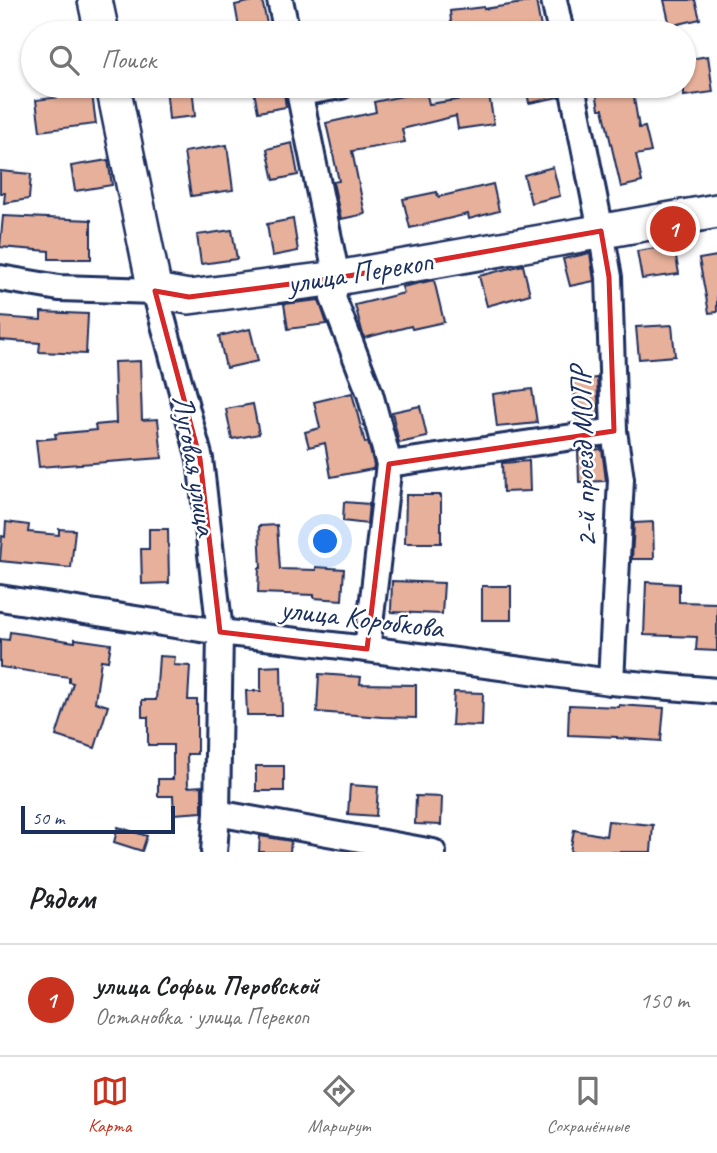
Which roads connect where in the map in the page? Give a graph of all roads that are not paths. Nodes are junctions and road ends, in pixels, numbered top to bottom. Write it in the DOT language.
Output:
graph roads {
  1 [pos="95,0"];
  2 [pos="280,0"];
  3 [pos="554,0"];
  4 [pos="99,21"];
  5 [pos="284,21"];
  6 [pos="558,21"];
  7 [pos="115,98"];
  8 [pos="301,98"];
  9 [pos="574,98"];
  10 [pos="717,211"];
  11 [pos="601,231"];
  12 [pos="0,278"];
  13 [pos="337,278"];
  14 [pos="155,291"];
  15 [pos="614,431"];
  16 [pos="388,464"];
  17 [pos="0,598"];
  18 [pos="220,632"];
  19 [pos="367,649"];
  20 [pos="611,682"];
  21 [pos="717,691"];
  22 [pos="217,813"];
  23 [pos="214,852"];
  24 [pos="433,852"];
  1 -- 4 [label="main road"];
  2 -- 5 [label="street"];
  3 -- 6 [label="street"];
  7 -- 14 [label="main road, Луговая улица"];
  8 -- 13 [label="street"];
  9 -- 11 [label="street, 2-й проезд МОПР"];
  10 -- 11 [label="main road, улица Перекоп"];
  11 -- 13 [label="main road, улица Перекоп"];
  11 -- 15 [label="street, 2-й проезд МОПР"];
  12 -- 14 [label="street, улица Перекоп"];
  13 -- 14 [label="main road, улица Перекоп"];
  13 -- 16 [label="street"];
  14 -- 18 [label="street, Луговая улица"];
  15 -- 16 [label="street"];
  15 -- 20 [label="street, 2-й проезд МОПР"];
  16 -- 19 [label="street"];
  17 -- 18 [label="street, улица Коробкова"];
  18 -- 19 [label="street, улица Коробкова"];
  18 -- 22 [label="street, Луговая улица"];
  19 -- 20 [label="street, улица Коробкова"];
  20 -- 21 [label="street, улица Коробкова"];
  22 -- 23 [label="street, Луговая улица"];
  22 -- 24 [label="street"];
}
